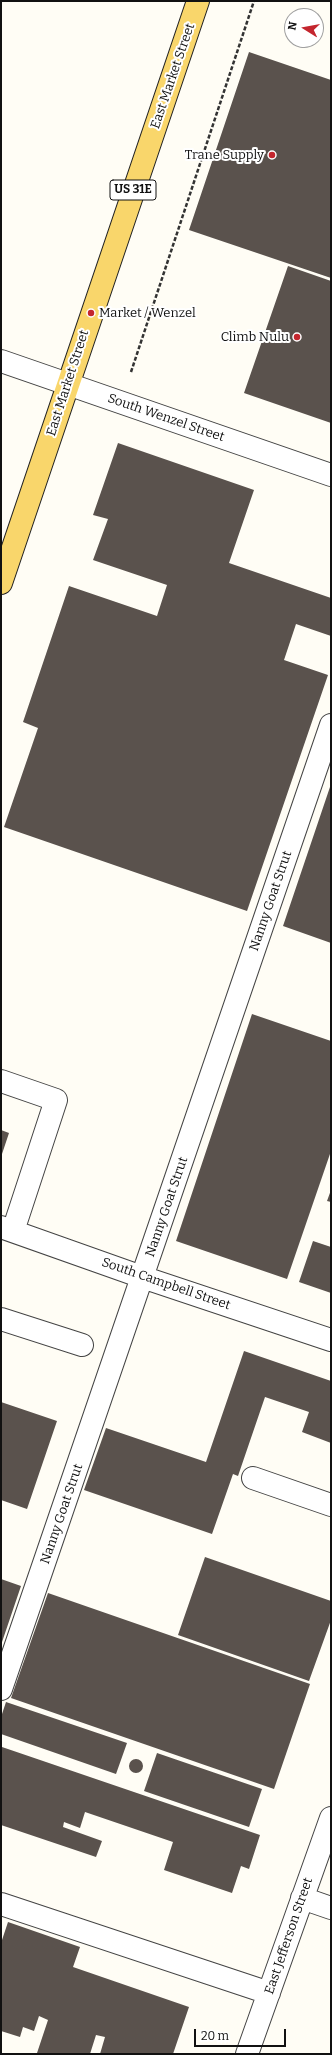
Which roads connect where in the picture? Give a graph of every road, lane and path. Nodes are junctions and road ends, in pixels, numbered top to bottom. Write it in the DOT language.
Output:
graph roads {
  1 [pos="198,1"];
  2 [pos="254,1"];
  3 [pos="1,361"];
  4 [pos="131,372"];
  5 [pos="68,385"];
  6 [pos="331,475"];
  7 [pos="1,583"];
  8 [pos="331,725"];
  9 [pos="1,1081"];
  10 [pos="7,1229"];
  11 [pos="142,1277"];
  12 [pos="1,1320"];
  13 [pos="331,1340"];
  14 [pos="82,1345"];
  15 [pos="253,1478"];
  16 [pos="331,1505"];
  17 [pos="1,1689"];
  18 [pos="331,1818"];
  19 [pos="302,1898"];
  20 [pos="1,1904"];
  21 [pos="331,1908"];
  22 [pos="269,1993"];
  23 [pos="247,2054"];
  1 -- 5 [label="main road, East Market Street / US 31E"];
  2 -- 4 [label="path"];
  3 -- 5 [label="street, South Wenzel Street"];
  5 -- 6 [label="street, South Wenzel Street"];
  5 -- 7 [label="main road, East Market Street / US 31E"];
  8 -- 11 [label="street, Nanny Goat Strut"];
  9 -- 10 [label="street"];
  10 -- 11 [label="street, South Campbell Street"];
  11 -- 13 [label="street, South Campbell Street"];
  11 -- 17 [label="street, Nanny Goat Strut"];
  12 -- 14 [label="street"];
  15 -- 16 [label="street"];
  18 -- 19 [label="street, East Jefferson Street"];
  19 -- 21 [label="street"];
  19 -- 22 [label="street, East Jefferson Street"];
  20 -- 22 [label="street"];
  22 -- 23 [label="street, East Jefferson Street"];
}
